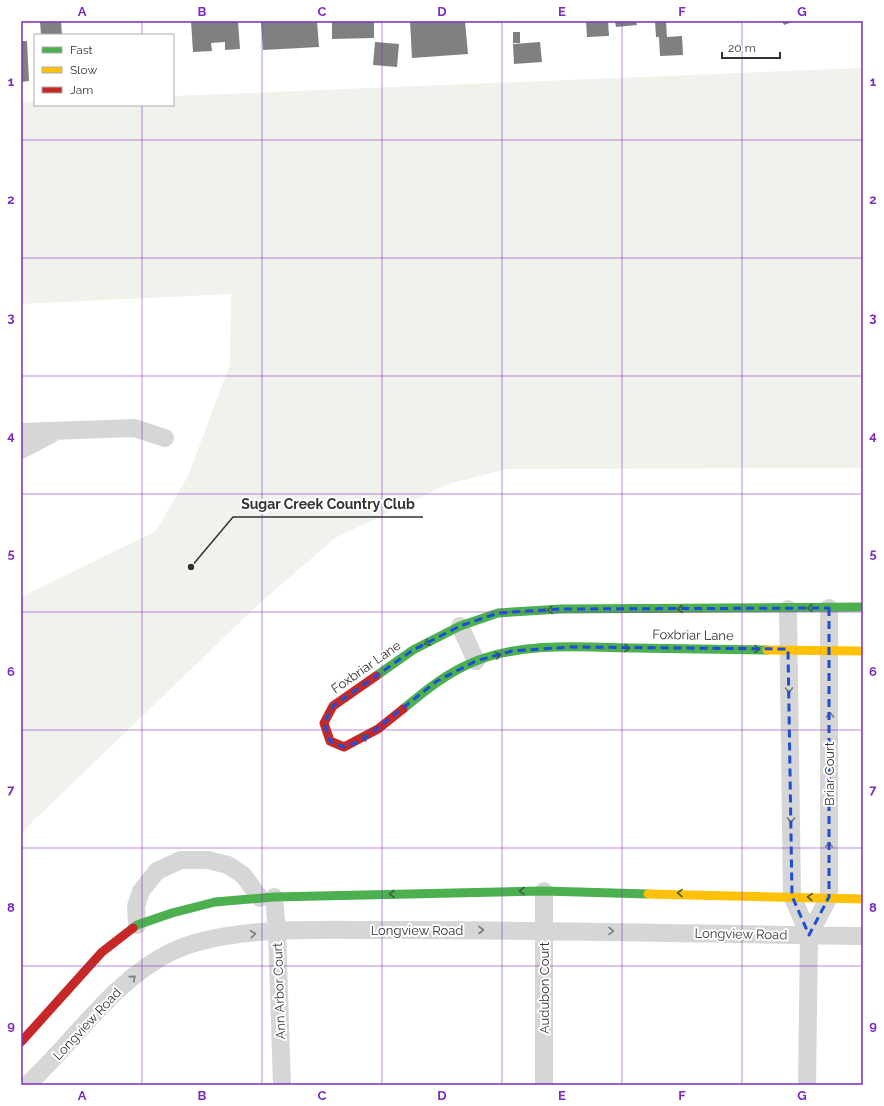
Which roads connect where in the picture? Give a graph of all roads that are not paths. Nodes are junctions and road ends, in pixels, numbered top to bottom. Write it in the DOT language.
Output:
graph roads {
  1 [pos="57,431"];
  2 [pos="21,432"];
  3 [pos="165,438"];
  4 [pos="21,450"];
  5 [pos="863,607"];
  6 [pos="829,608"];
  7 [pos="788,609"];
  8 [pos="460,626"];
  9 [pos="788,649"];
  10 [pos="830,651"];
  11 [pos="863,651"];
  12 [pos="476,661"];
  13 [pos="544,891"];
  14 [pos="792,896"];
  15 [pos="267,898"];
  16 [pos="829,898"];
  17 [pos="863,899"];
  18 [pos="137,925"];
  19 [pos="544,930"];
  20 [pos="277,931"];
  21 [pos="809,935"];
  22 [pos="863,936"];
  23 [pos="21,1042"];
  24 [pos="27,1085"];
  25 [pos="282,1085"];
  26 [pos="544,1085"];
  27 [pos="808,1085"];
  1 -- 2 [label="street"];
  1 -- 3 [label="street"];
  1 -- 4 [label="street"];
  5 -- 6 [label="street, Foxbriar Lane"];
  6 -- 7 [label="street, Foxbriar Lane, one-way"];
  6 -- 10 [label="street, Briar Court"];
  7 -- 8 [label="street, Foxbriar Lane, one-way"];
  7 -- 9 [label="street, Briar Court"];
  8 -- 12 [label="street"];
  8 -- 12 [label="street, Foxbriar Lane, one-way"];
  9 -- 10 [label="street, Foxbriar Lane"];
  12 -- 9 [label="street, Foxbriar Lane, one-way"];
  9 -- 14 [label="street, Briar Court, one-way"];
  10 -- 11 [label="street, Foxbriar Lane"];
  16 -- 10 [label="street, Briar Court, one-way"];
  14 -- 13 [label="street, one-way"];
  13 -- 15 [label="street, one-way"];
  13 -- 19 [label="street, Audubon Court"];
  16 -- 14 [label="street, one-way"];
  14 -- 21 [label="street, Briar Court"];
  15 -- 18 [label="street"];
  15 -- 18 [label="street"];
  15 -- 20 [label="street, Ann Arbor Court"];
  16 -- 17 [label="street"];
  16 -- 21 [label="street, Briar Court"];
  18 -- 23 [label="street"];
  20 -- 19 [label="street, Longview Road, one-way"];
  19 -- 21 [label="street, Longview Road, one-way"];
  19 -- 26 [label="street, Audubon Court"];
  24 -- 20 [label="street, Longview Road, one-way"];
  20 -- 25 [label="street, Ann Arbor Court"];
  21 -- 22 [label="street, Longview Road"];
  21 -- 27 [label="street, Briar Court"];
}
